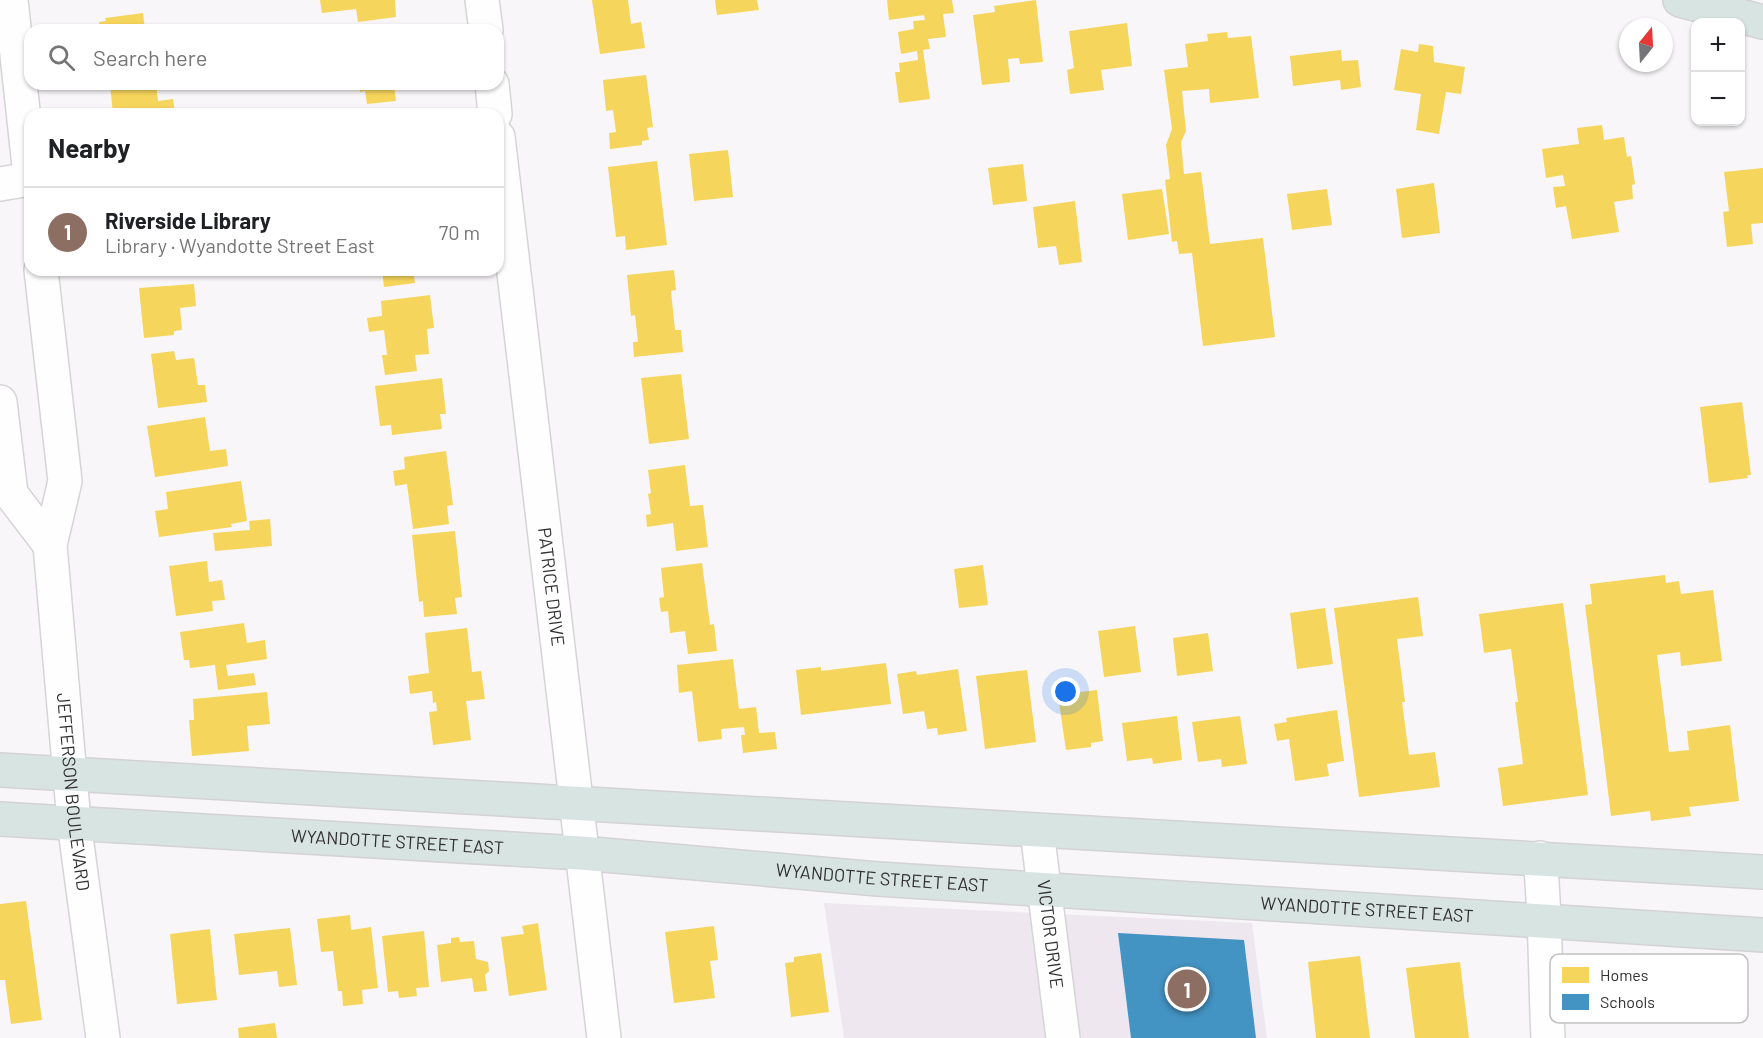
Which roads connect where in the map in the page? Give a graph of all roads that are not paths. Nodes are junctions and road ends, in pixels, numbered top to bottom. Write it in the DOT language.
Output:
graph roads {
  1 [pos="11,0"];
  2 [pos="482,0"];
  3 [pos="1680,0"];
  4 [pos="1763,22"];
  5 [pos="485,24"];
  6 [pos="493,90"];
  7 [pos="494,108"];
  8 [pos="24,121"];
  9 [pos="24,178"];
  10 [pos="0,184"];
  11 [pos="504,188"];
  12 [pos="42,276"];
  13 [pos="0,402"];
  14 [pos="50,545"];
  15 [pos="0,770"];
  16 [pos="69,774"];
  17 [pos="576,803"];
  18 [pos="0,819"];
  19 [pos="74,822"];
  20 [pos="1037,831"];
  21 [pos="581,853"];
  22 [pos="1540,858"];
  23 [pos="1763,872"];
  24 [pos="1044,888"];
  25 [pos="1546,922"];
  26 [pos="1763,935"];
  27 [pos="103,1038"];
  28 [pos="604,1038"];
  29 [pos="1063,1038"];
  30 [pos="1548,1038"];
  1 -- 8 [label="street"];
  2 -- 5 [label="street"];
  3 -- 4 [label="main road"];
  6 -- 7 [label="street"];
  9 -- 10 [label="street"];
  11 -- 17 [label="street, PATRICE DRIVE"];
  12 -- 14 [label="street, JEFFERSON BOULEVARD"];
  13 -- 14 [label="street"];
  14 -- 16 [label="street, JEFFERSON BOULEVARD"];
  15 -- 16 [label="main road"];
  16 -- 17 [label="main road"];
  16 -- 19 [label="street, JEFFERSON BOULEVARD"];
  17 -- 20 [label="main road"];
  17 -- 21 [label="street, PATRICE DRIVE"];
  18 -- 19 [label="main road, WYANDOTTE STREET EAST"];
  19 -- 21 [label="main road, WYANDOTTE STREET EAST"];
  19 -- 27 [label="street, JEFFERSON BOULEVARD"];
  20 -- 22 [label="main road"];
  20 -- 24 [label="street, VICTOR DRIVE"];
  21 -- 24 [label="main road, WYANDOTTE STREET EAST"];
  21 -- 28 [label="street, PATRICE DRIVE"];
  22 -- 23 [label="main road"];
  22 -- 25 [label="street"];
  24 -- 25 [label="main road, WYANDOTTE STREET EAST"];
  24 -- 29 [label="street, VICTOR DRIVE"];
  25 -- 26 [label="main road, WYANDOTTE STREET EAST"];
  25 -- 30 [label="street"];
}
